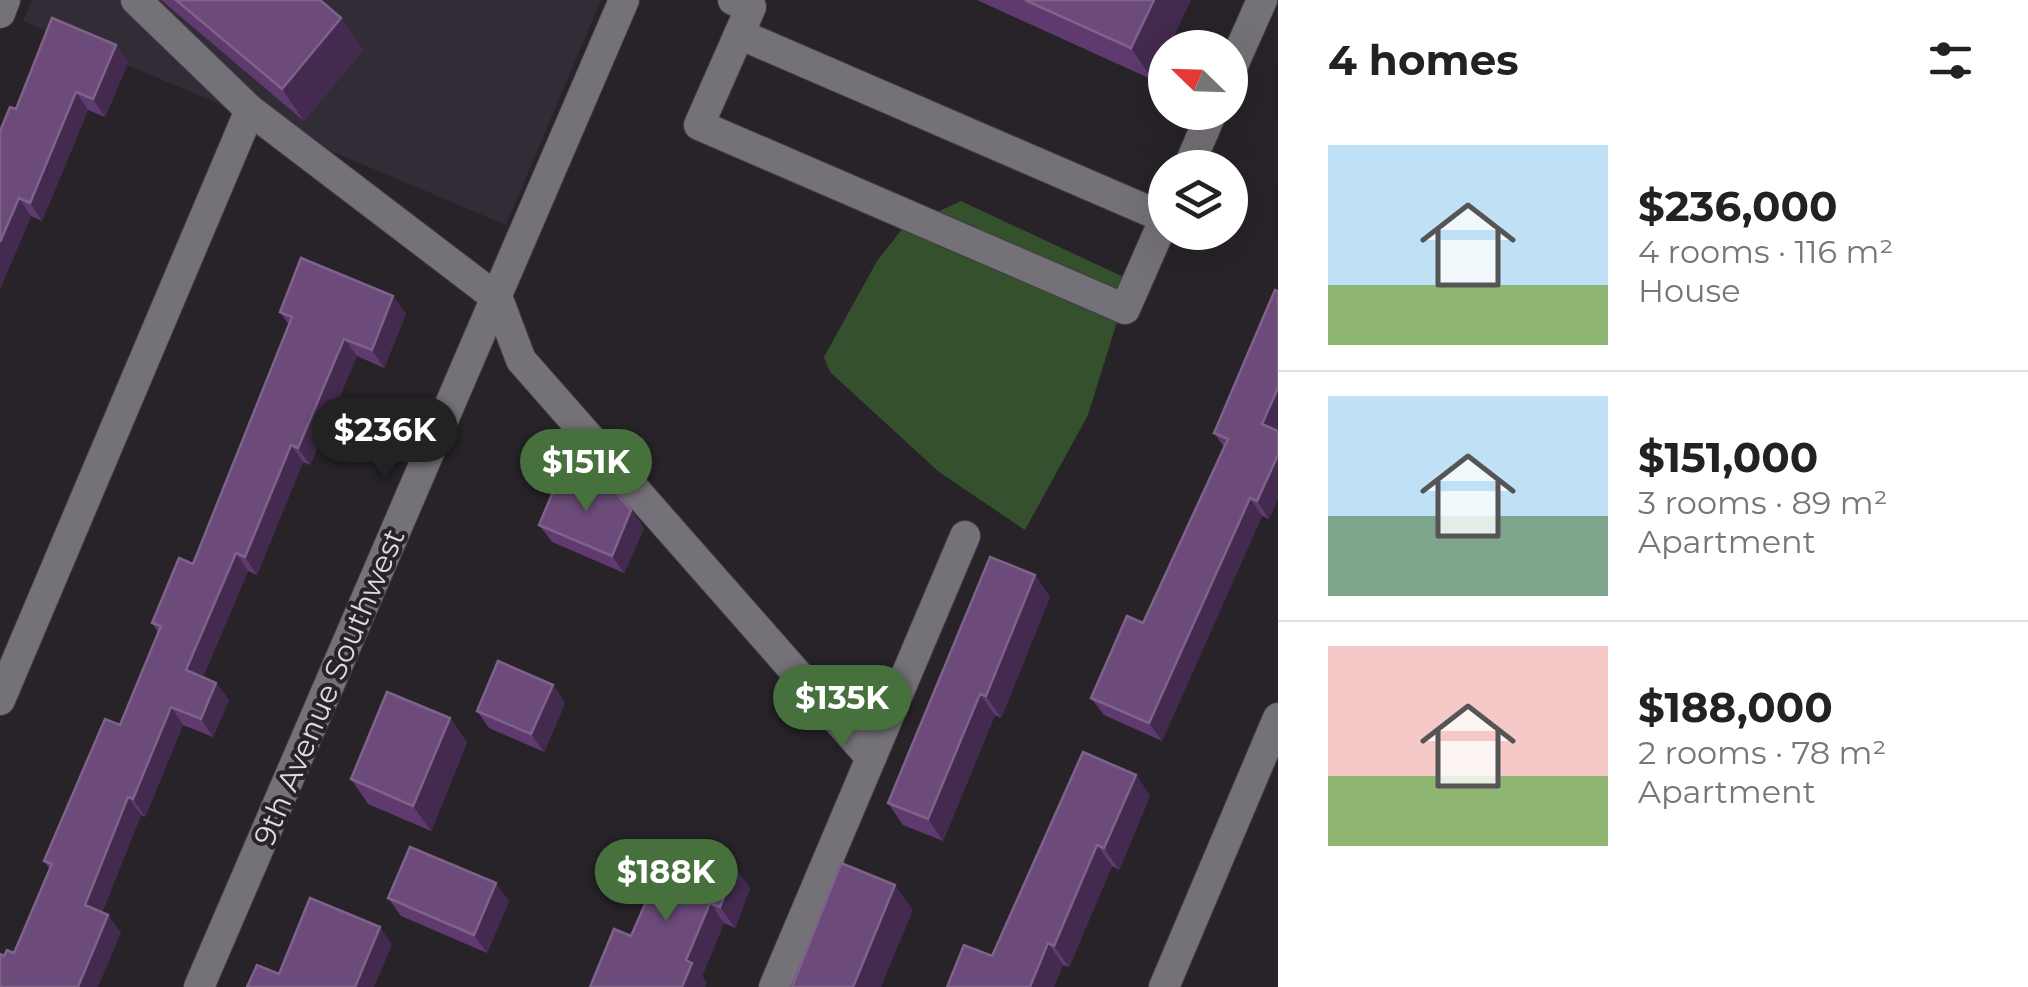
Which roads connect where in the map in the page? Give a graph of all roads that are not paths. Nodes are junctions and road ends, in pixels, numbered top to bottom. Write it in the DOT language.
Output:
graph roads {
  1 [pos="6,0"];
  2 [pos="136,0"];
  3 [pos="624,0"];
  4 [pos="1262,0"];
  5 [pos="744,10"];
  6 [pos="0,13"];
  7 [pos="1248,32"];
  8 [pos="250,110"];
  9 [pos="1148,210"];
  10 [pos="1151,250"];
  11 [pos="498,299"];
  12 [pos="965,536"];
  13 [pos="0,700"];
  14 [pos="1278,718"];
  15 [pos="871,758"];
  16 [pos="199,987"];
  17 [pos="774,987"];
  18 [pos="1164,987"];
  1 -- 6 [label="street"];
  2 -- 8 [label="street"];
  3 -- 11 [label="street, 9th Avenue Southwest"];
  4 -- 7 [label="street"];
  5 -- 9 [label="street"];
  5 -- 10 [label="street"];
  8 -- 11 [label="street"];
  8 -- 13 [label="street"];
  11 -- 15 [label="street"];
  11 -- 16 [label="street, 9th Avenue Southwest"];
  12 -- 15 [label="street"];
  14 -- 18 [label="street"];
  15 -- 17 [label="street"];
}
